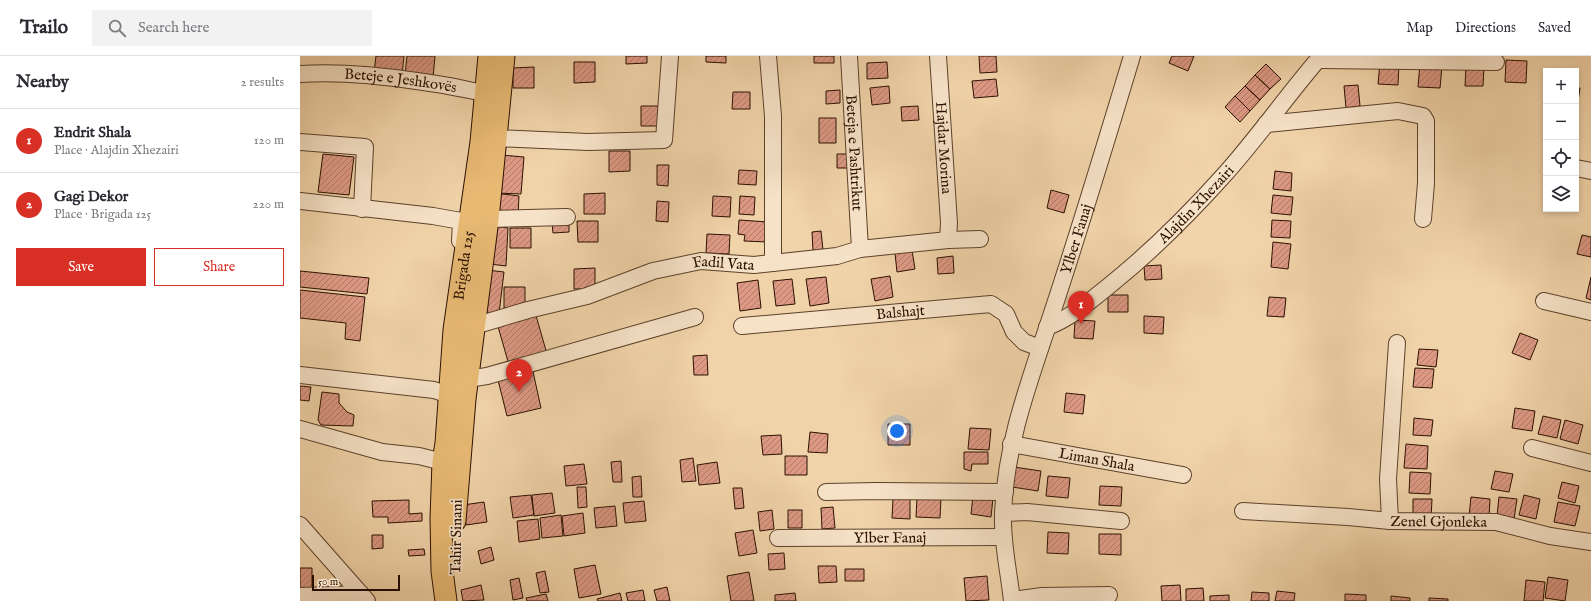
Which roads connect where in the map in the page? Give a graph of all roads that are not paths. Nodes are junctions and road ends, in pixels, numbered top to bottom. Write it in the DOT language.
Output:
graph roads {
  1 [pos="489,56"];
  2 [pos="504,56"];
  3 [pos="670,56"];
  4 [pos="768,56"];
  5 [pos="849,56"];
  6 [pos="938,56"];
  7 [pos="1132,56"];
  8 [pos="1319,58"];
  9 [pos="1496,62"];
  10 [pos="300,74"];
  11 [pos="493,94"];
  12 [pos="1266,124"];
  13 [pos="495,138"];
  14 [pos="300,142"];
  15 [pos="1579,169"];
  16 [pos="1591,171"];
  17 [pos="300,201"];
  18 [pos="362,208"];
  19 [pos="567,217"];
  20 [pos="488,219"];
  21 [pos="1423,219"];
  22 [pos="980,239"];
  23 [pos="948,240"];
  24 [pos="860,249"];
  25 [pos="773,263"];
  26 [pos="460,290"];
  27 [pos="1544,301"];
  28 [pos="1591,312"];
  29 [pos="695,317"];
  30 [pos="474,326"];
  31 [pos="742,326"];
  32 [pos="1047,327"];
  33 [pos="1397,343"];
  34 [pos="1040,348"];
  35 [pos="300,375"];
  36 [pos="468,379"];
  37 [pos="449,394"];
  38 [pos="300,430"];
  39 [pos="1011,444"];
  40 [pos="1532,448"];
  41 [pos="1591,463"];
  42 [pos="448,470"];
  43 [pos="1183,474"];
  44 [pos="826,492"];
  45 [pos="1005,492"];
  46 [pos="1243,512"];
  47 [pos="1003,513"];
  48 [pos="1121,521"];
  49 [pos="1390,521"];
  50 [pos="300,524"];
  51 [pos="1002,537"];
  52 [pos="778,538"];
  53 [pos="1591,542"];
  54 [pos="1109,595"];
  55 [pos="300,596"];
  56 [pos="364,598"];
  57 [pos="446,601"];
  58 [pos="457,601"];
  59 [pos="1012,601"];
  1 -- 11 [label="main road, Brigada 125"];
  2 -- 11 [label="main road, Brigada 125"];
  3 -- 13 [label="street"];
  4 -- 25 [label="street"];
  5 -- 24 [label="street, Beteja e Pashtrikut"];
  6 -- 23 [label="street, Hajdar Morina"];
  7 -- 32 [label="street, Ylber Fanaj"];
  8 -- 9 [label="street"];
  8 -- 12 [label="street, Alajdin Xhezairi"];
  10 -- 11 [label="street, Beteje e Jeshkovës"];
  11 -- 13 [label="main road, Brigada 125"];
  11 -- 26 [label="main road, Brigada 125"];
  12 -- 21 [label="street"];
  12 -- 32 [label="street, Alajdin Xhezairi"];
  13 -- 20 [label="main road, Brigada 125"];
  14 -- 18 [label="street"];
  15 -- 16 [label="street"];
  17 -- 18 [label="street"];
  18 -- 26 [label="street"];
  19 -- 20 [label="street"];
  20 -- 30 [label="main road, Brigada 125"];
  22 -- 23 [label="street, Fadil Vata"];
  23 -- 24 [label="street, Fadil Vata"];
  24 -- 25 [label="street, Fadil Vata"];
  25 -- 30 [label="street, Fadil Vata"];
  26 -- 37 [label="main road, Brigada 125"];
  27 -- 28 [label="street"];
  29 -- 36 [label="street"];
  30 -- 36 [label="main road, Brigada 125"];
  31 -- 34 [label="street, Balshajt"];
  32 -- 34 [label="street, Ylber Fanaj"];
  33 -- 49 [label="street, Zenel Gjonleka"];
  34 -- 39 [label="street, Ylber Fanaj"];
  35 -- 37 [label="street"];
  36 -- 42 [label="main road, Brigada 125"];
  37 -- 42 [label="main road, Brigada 125"];
  38 -- 42 [label="street"];
  39 -- 43 [label="street, Liman Shala"];
  39 -- 45 [label="street, Ylber Fanaj"];
  40 -- 41 [label="street"];
  42 -- 57 [label="main road, Tahir Sinani"];
  42 -- 58 [label="main road, Tahir Sinani"];
  44 -- 45 [label="street"];
  45 -- 47 [label="street, Ylber Fanaj"];
  46 -- 49 [label="street"];
  47 -- 48 [label="street"];
  47 -- 51 [label="street, Ylber Fanaj"];
  49 -- 53 [label="street, Zenel Gjonleka"];
  50 -- 56 [label="street"];
  51 -- 52 [label="street, Ylber Fanaj"];
  51 -- 59 [label="street, Ylber Fanaj"];
  54 -- 59 [label="street"];
  55 -- 56 [label="street"];
}
